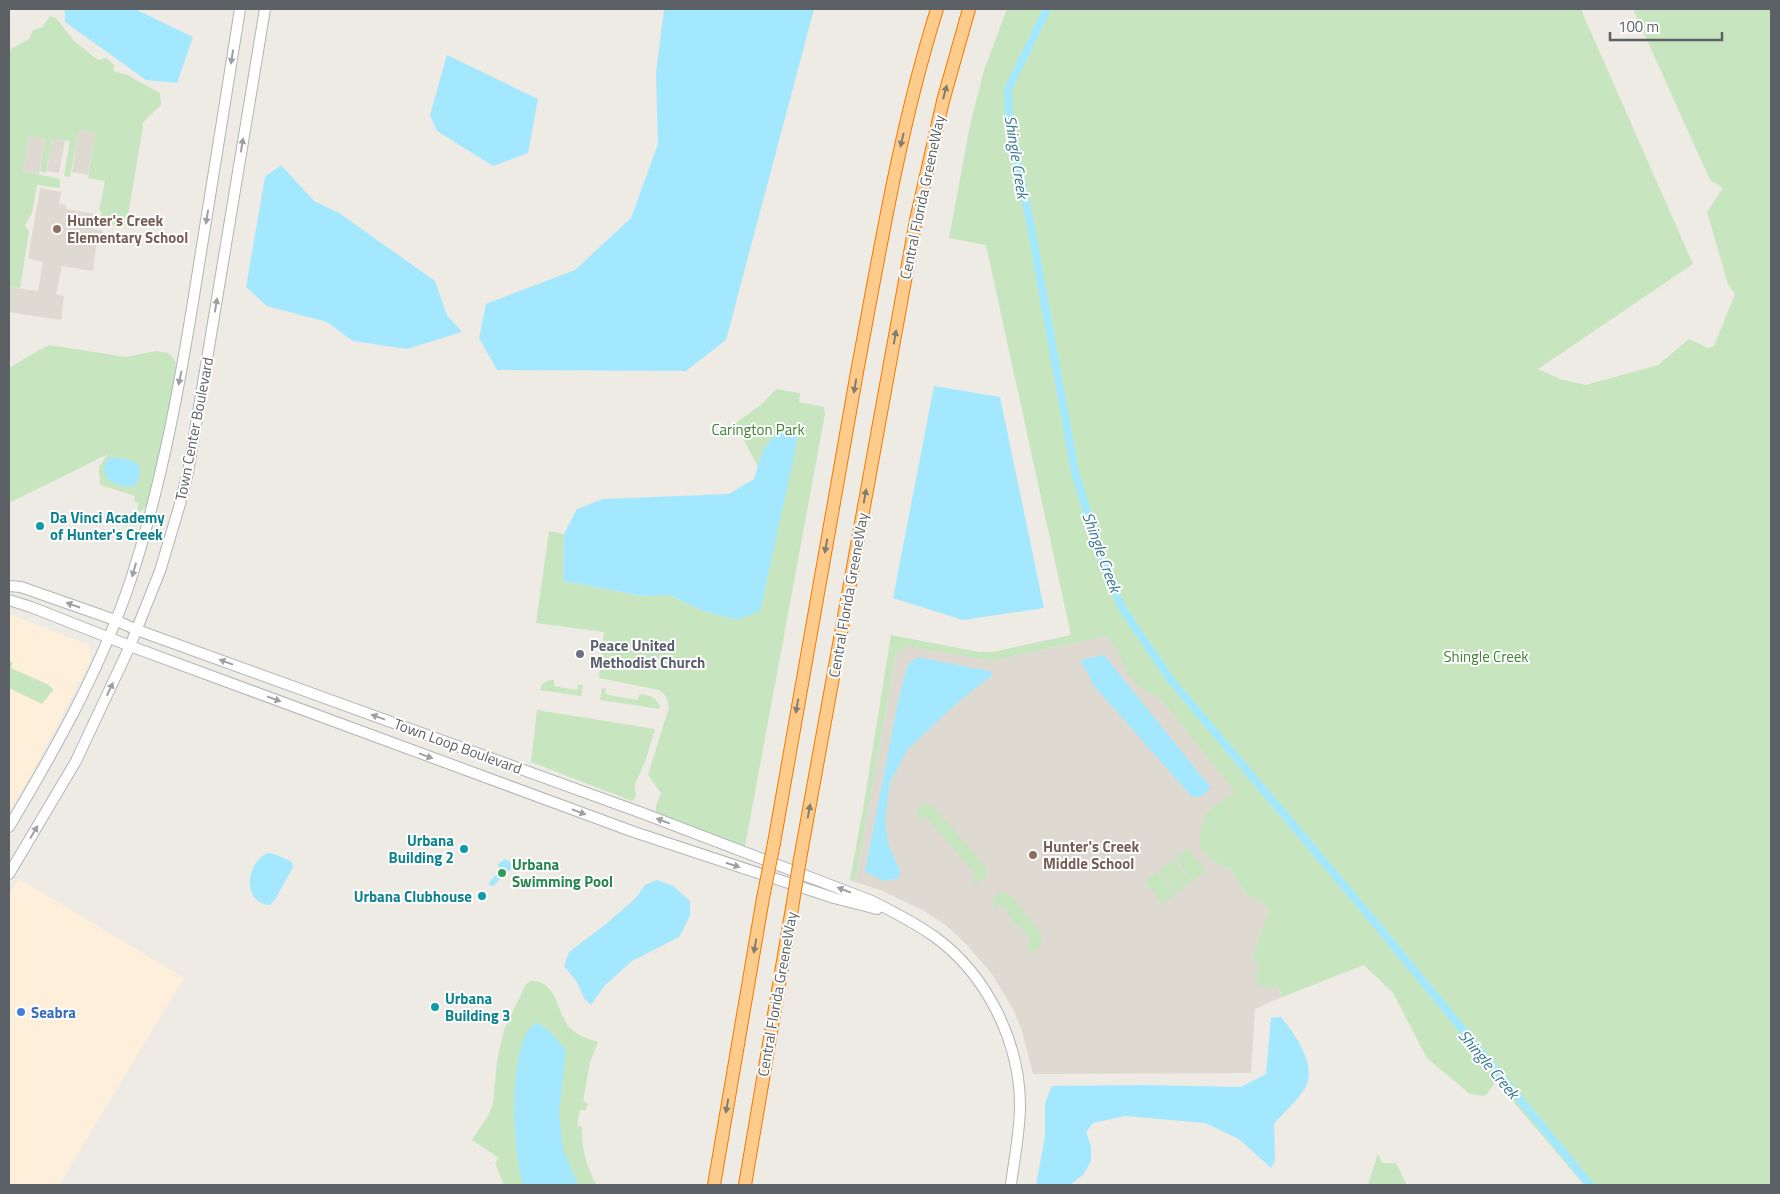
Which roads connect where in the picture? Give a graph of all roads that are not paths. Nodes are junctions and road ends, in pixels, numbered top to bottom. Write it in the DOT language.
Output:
graph roads {
  1 [pos="240,9"];
  2 [pos="265,9"];
  3 [pos="937,9"];
  4 [pos="969,9"];
  5 [pos="9,586"];
  6 [pos="9,600"];
  7 [pos="116,620"];
  8 [pos="137,630"];
  9 [pos="109,637"];
  10 [pos="130,646"];
  11 [pos="9,828"];
  12 [pos="9,874"];
  13 [pos="904,917"];
  14 [pos="714,1185"];
  15 [pos="745,1185"];
  16 [pos="1011,1185"];
  1 -- 7 [label="street, Town Center Boulevard, one-way"];
  8 -- 2 [label="street, Town Center Boulevard, one-way"];
  3 -- 14 [label="highway, Central Florida GreeneWay, one-way, bridge"];
  15 -- 4 [label="highway, Central Florida GreeneWay, one-way, bridge"];
  7 -- 5 [label="street, Town Loop Boulevard, one-way"];
  6 -- 9 [label="street, Town Loop Boulevard"];
  7 -- 8 [label="street, Town Loop Boulevard"];
  7 -- 9 [label="street, Town Center Boulevard"];
  8 -- 10 [label="street, Town Center Boulevard"];
  13 -- 8 [label="street, Town Loop Boulevard, one-way"];
  9 -- 10 [label="street, Town Loop Boulevard"];
  9 -- 11 [label="street, Town Center Boulevard"];
  12 -- 10 [label="street, Town Center Boulevard, one-way"];
  10 -- 13 [label="street, Town Loop Boulevard, one-way"];
  13 -- 16 [label="street, Town Loop Boulevard"];
}
